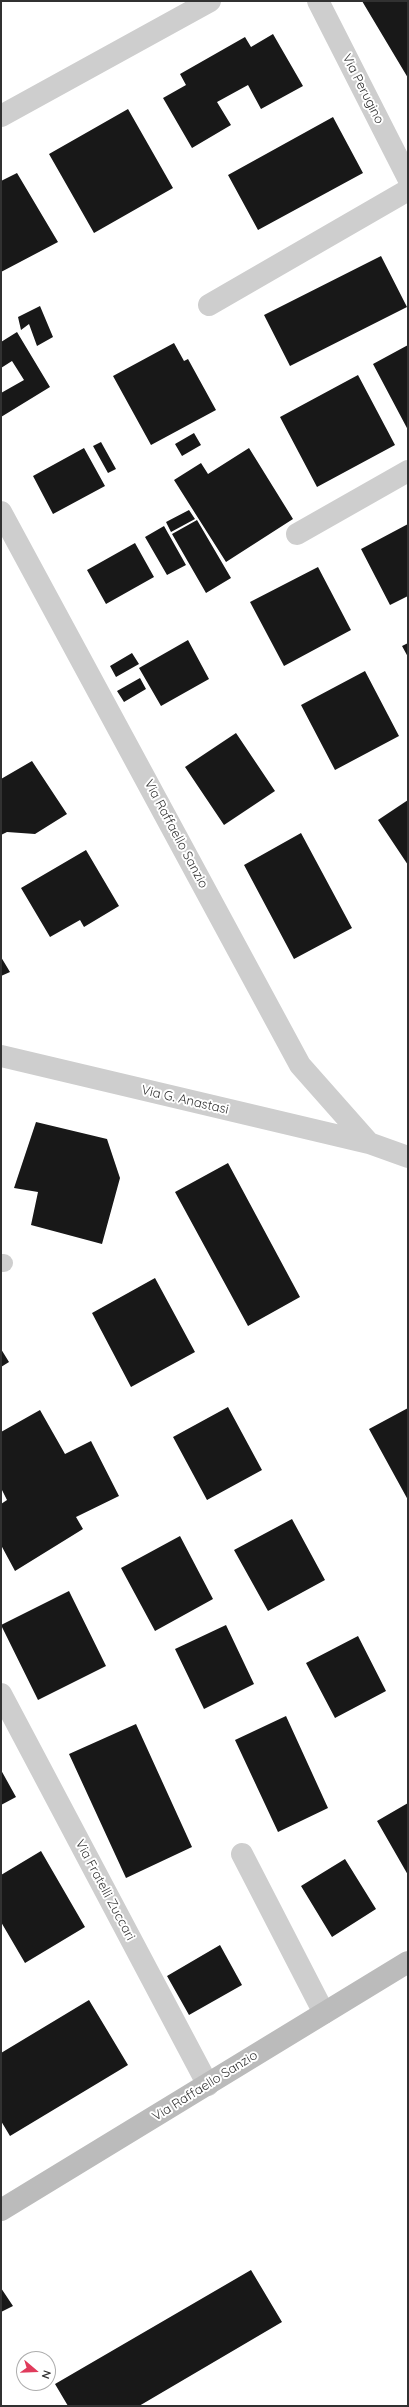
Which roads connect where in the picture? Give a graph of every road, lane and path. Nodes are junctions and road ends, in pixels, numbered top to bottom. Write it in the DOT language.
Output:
graph roads {
  1 [pos="210,1"];
  2 [pos="318,1"];
  3 [pos="1,116"];
  4 [pos="408,178"];
  5 [pos="408,190"];
  6 [pos="209,304"];
  7 [pos="408,471"];
  8 [pos="1,512"];
  9 [pos="297,534"];
  10 [pos="1,1056"];
  11 [pos="369,1143"];
  12 [pos="408,1156"];
  13 [pos="1,1694"];
  14 [pos="242,1854"];
  15 [pos="408,1962"];
  16 [pos="324,2012"];
  17 [pos="208,2085"];
  18 [pos="1,2210"];
  1 -- 3 [label="street"];
  2 -- 4 [label="street, Via Perugino"];
  5 -- 6 [label="street"];
  7 -- 9 [label="street"];
  8 -- 11 [label="street, Via Raffaello Sanzio"];
  10 -- 11 [label="street, Via G. Anastasi"];
  11 -- 12 [label="street, Via G. Anastasi"];
  13 -- 17 [label="street, Via Fratelli Zuccari"];
  14 -- 16 [label="street"];
  15 -- 16 [label="main road, Via Raffaello Sanzio"];
  16 -- 17 [label="main road, Via Raffaello Sanzio"];
  17 -- 18 [label="main road, Via Raffaello Sanzio"];
}
